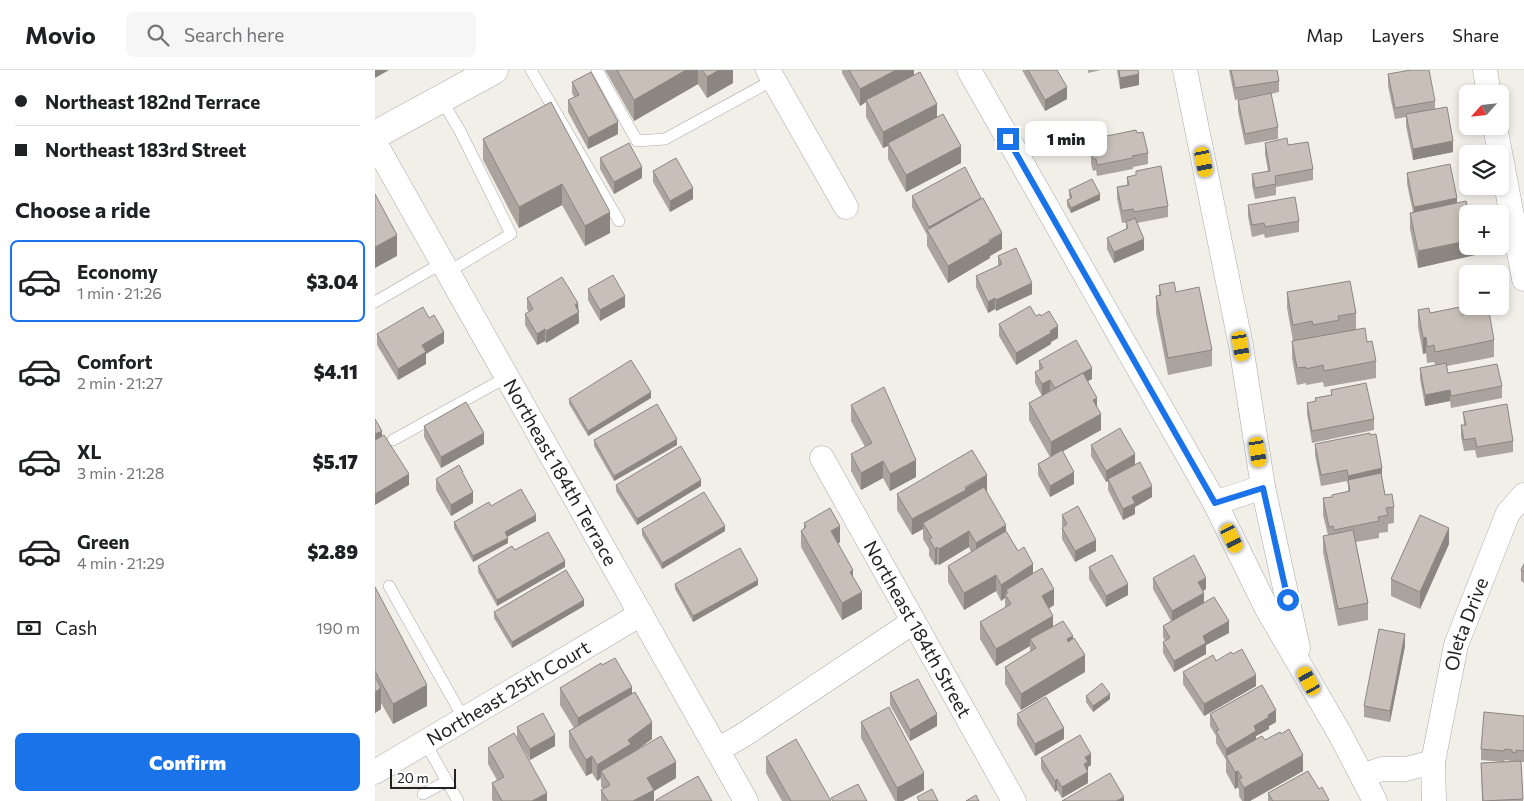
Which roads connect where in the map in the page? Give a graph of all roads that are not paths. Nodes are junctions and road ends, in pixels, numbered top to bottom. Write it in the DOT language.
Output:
graph roads {
  1 [pos="531,70"];
  2 [pos="597,70"];
  3 [pos="969,70"];
  4 [pos="1185,70"];
  5 [pos="1485,70"];
  6 [pos="488,71"];
  7 [pos="771,75"];
  8 [pos="1488,85"];
  9 [pos="441,99"];
  10 [pos="375,135"];
  11 [pos="1497,135"];
  12 [pos="375,143"];
  13 [pos="846,207"];
  14 [pos="619,220"];
  15 [pos="445,268"];
  16 [pos="1524,279"];
  17 [pos="375,302"];
  18 [pos="507,377"];
  19 [pos="393,440"];
  20 [pos="822,458"];
  21 [pos="1263,488"];
  22 [pos="1524,495"];
  23 [pos="1215,503"];
  24 [pos="389,586"];
  25 [pos="1277,604"];
  26 [pos="641,614"];
  27 [pos="913,622"];
  28 [pos="463,719"];
  29 [pos="425,742"];
  30 [pos="717,750"];
  31 [pos="1433,762"];
  32 [pos="375,772"];
  33 [pos="1362,776"];
  34 [pos="447,781"];
  35 [pos="423,794"];
  36 [pos="458,801"];
  37 [pos="746,801"];
  38 [pos="1014,801"];
  39 [pos="1375,801"];
  40 [pos="1435,801"];
  1 -- 14 [label="lane"];
  2 -- 7 [label="lane"];
  3 -- 23 [label="street"];
  4 -- 21 [label="street"];
  5 -- 8 [label="street"];
  6 -- 9 [label="street"];
  7 -- 13 [label="street"];
  9 -- 10 [label="street"];
  9 -- 15 [label="lane"];
  11 -- 16 [label="street"];
  12 -- 15 [label="street, Northeast 184th Terrace"];
  15 -- 17 [label="lane"];
  15 -- 18 [label="street, Northeast 184th Terrace"];
  18 -- 19 [label="lane"];
  18 -- 26 [label="street, Northeast 184th Terrace"];
  20 -- 27 [label="street, Northeast 184th Street"];
  21 -- 23 [label="street"];
  21 -- 25 [label="street"];
  22 -- 31 [label="street, Oleta Drive"];
  23 -- 25 [label="street"];
  24 -- 28 [label="lane"];
  25 -- 33 [label="street"];
  26 -- 28 [label="street, Northeast 25th Court"];
  26 -- 30 [label="street, Northeast 184th Terrace"];
  27 -- 30 [label="street"];
  27 -- 38 [label="street, Northeast 184th Street"];
  28 -- 29 [label="street, Northeast 25th Court"];
  29 -- 32 [label="street, Northeast 25th Court"];
  29 -- 34 [label="lane"];
  30 -- 37 [label="street, Northeast 184th Terrace"];
  31 -- 33 [label="street"];
  31 -- 40 [label="street, Oleta Drive"];
  33 -- 39 [label="street"];
  34 -- 35 [label="lane"];
  34 -- 36 [label="lane"];
}
